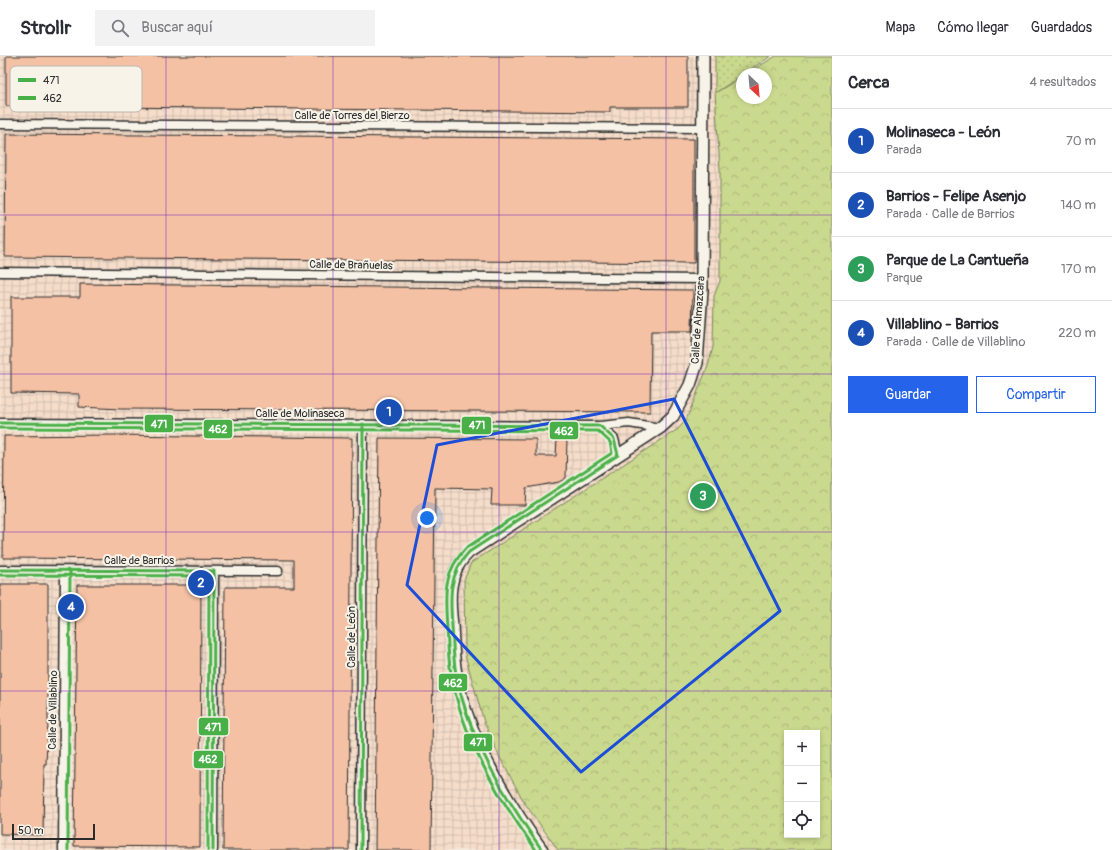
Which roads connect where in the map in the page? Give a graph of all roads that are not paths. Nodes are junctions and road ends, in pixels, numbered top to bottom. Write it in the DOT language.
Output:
graph roads {
  1 [pos="703,56"];
  2 [pos="0,124"];
  3 [pos="703,128"];
  4 [pos="0,272"];
  5 [pos="702,279"];
  6 [pos="0,422"];
  7 [pos="363,424"];
  8 [pos="600,426"];
  9 [pos="660,428"];
  10 [pos="618,456"];
  11 [pos="0,570"];
  12 [pos="65,571"];
  13 [pos="214,571"];
  14 [pos="278,571"];
  15 [pos="63,850"];
  16 [pos="213,850"];
  17 [pos="361,850"];
  18 [pos="542,850"];
  1 -- 3 [label="street, Calle de Almazcara"];
  2 -- 3 [label="street, Calle de Torres del Bierzo"];
  3 -- 5 [label="street, Calle de Almazcara"];
  4 -- 5 [label="street, Calle de Brañuelas"];
  5 -- 9 [label="street, Calle de Almazcara"];
  6 -- 7 [label="street, Calle de Molinaseca"];
  7 -- 8 [label="street, Calle de Molinaseca"];
  7 -- 17 [label="street, Calle de León"];
  8 -- 9 [label="street, Calle de Molinaseca"];
  8 -- 10 [label="street"];
  9 -- 10 [label="street, Calle de Almazcara"];
  10 -- 18 [label="street, Calle de Almazcara"];
  11 -- 12 [label="street, Calle de Barrios"];
  12 -- 13 [label="street, Calle de Barrios"];
  12 -- 15 [label="street, Calle de Villablino"];
  13 -- 14 [label="street, Calle de Barrios"];
  13 -- 16 [label="street"];
}
